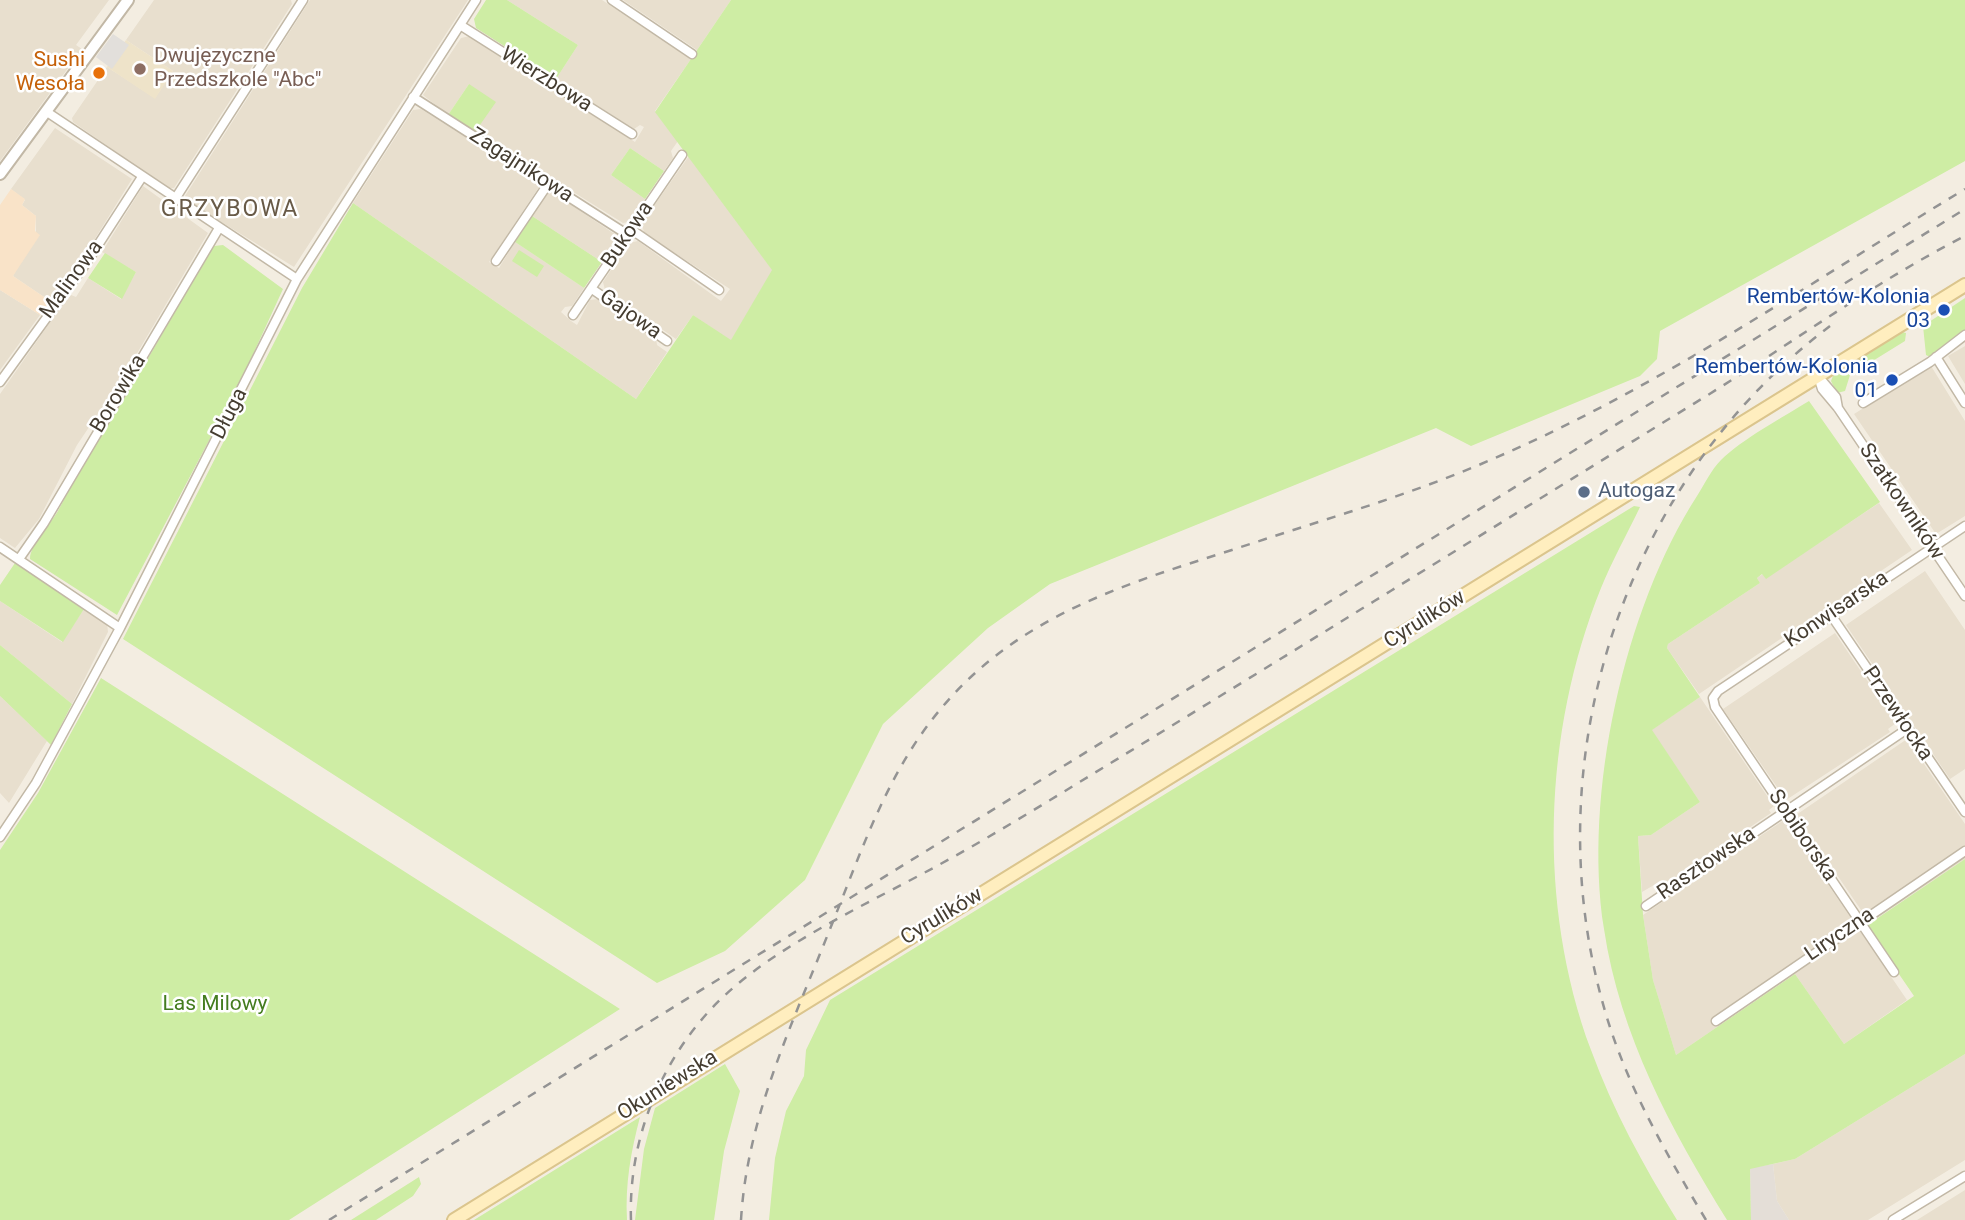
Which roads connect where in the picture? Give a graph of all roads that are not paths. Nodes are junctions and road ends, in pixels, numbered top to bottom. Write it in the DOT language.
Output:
graph roads {
  1 [pos="128,0"];
  2 [pos="303,0"];
  3 [pos="476,0"];
  4 [pos="612,0"];
  5 [pos="460,25"];
  6 [pos="692,54"];
  7 [pos="413,97"];
  8 [pos="47,112"];
  9 [pos="632,134"];
  10 [pos="682,155"];
  11 [pos="0,174"];
  12 [pos="142,177"];
  13 [pos="548,184"];
  14 [pos="175,199"];
  15 [pos="219,228"];
  16 [pos="630,233"];
  17 [pos="496,261"];
  18 [pos="297,279"];
  19 [pos="1965,285"];
  20 [pos="592,289"];
  21 [pos="719,290"];
  22 [pos="573,315"];
  23 [pos="1965,335"];
  24 [pos="667,341"];
  25 [pos="1936,357"];
  26 [pos="1818,376"];
  27 [pos="0,382"];
  28 [pos="1863,402"];
  29 [pos="1965,403"];
  30 [pos="1965,526"];
  31 [pos="1931,546"];
  32 [pos="0,547"];
  33 [pos="19,559"];
  34 [pos="1965,596"];
  35 [pos="1830,615"];
  36 [pos="120,628"];
  37 [pos="1713,698"];
  38 [pos="1907,729"];
  39 [pos="1786,811"];
  40 [pos="1965,812"];
  41 [pos="0,837"];
  42 [pos="1965,850"];
  43 [pos="1646,906"];
  44 [pos="1860,922"];
  45 [pos="883,953"];
  46 [pos="1894,972"];
  47 [pos="1716,1021"];
  48 [pos="1965,1176"];
  49 [pos="454,1220"];
  50 [pos="1893,1220"];
  1 -- 8 [label="street"];
  2 -- 14 [label="street"];
  3 -- 5 [label="street, Długa"];
  4 -- 6 [label="street"];
  5 -- 7 [label="street, Długa"];
  5 -- 9 [label="street, Wierzbowa"];
  7 -- 13 [label="street, Zagajnikowa"];
  7 -- 18 [label="street, Długa"];
  8 -- 11 [label="street"];
  8 -- 12 [label="street"];
  10 -- 16 [label="street, Bukowa"];
  12 -- 14 [label="street"];
  12 -- 27 [label="street, Malinowa"];
  13 -- 16 [label="street, Zagajnikowa"];
  13 -- 17 [label="street"];
  14 -- 15 [label="street"];
  15 -- 18 [label="street"];
  15 -- 33 [label="street, Borowika"];
  16 -- 20 [label="street, Bukowa"];
  16 -- 21 [label="street, Zagajnikowa"];
  18 -- 36 [label="street, Długa"];
  19 -- 26 [label="main road, Cyrulików"];
  20 -- 22 [label="street, Bukowa"];
  20 -- 24 [label="street, Gajowa"];
  23 -- 25 [label="street"];
  25 -- 28 [label="street"];
  25 -- 29 [label="street"];
  26 -- 31 [label="street, Szatkowników"];
  26 -- 45 [label="main road, Cyrulików"];
  30 -- 31 [label="street, Konwisarska"];
  31 -- 34 [label="street, Szatkowników"];
  31 -- 35 [label="street, Konwisarska"];
  32 -- 33 [label="street"];
  33 -- 36 [label="street"];
  35 -- 37 [label="street, Konwisarska"];
  35 -- 38 [label="street, Przewłocka"];
  36 -- 41 [label="street, Długa"];
  37 -- 39 [label="street, Sobiborska"];
  38 -- 39 [label="street, Rasztowska"];
  38 -- 40 [label="street, Przewłocka"];
  39 -- 43 [label="street, Rasztowska"];
  39 -- 44 [label="street, Sobiborska"];
  42 -- 44 [label="street, Liryczna"];
  44 -- 46 [label="street, Sobiborska"];
  44 -- 47 [label="street, Liryczna"];
  45 -- 49 [label="main road, Okuniewska"];
  48 -- 50 [label="street"];
}
